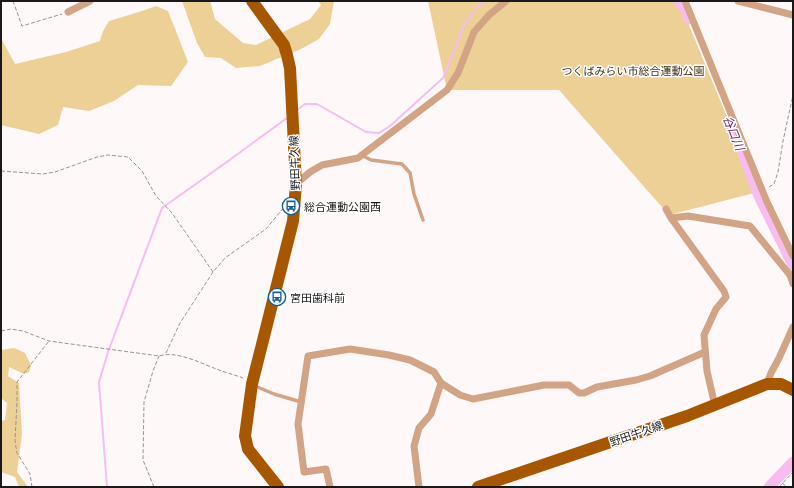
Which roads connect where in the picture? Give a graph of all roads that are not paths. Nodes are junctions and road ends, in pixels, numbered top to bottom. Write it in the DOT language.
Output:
graph roads {
  1 [pos="90,1"];
  2 [pos="252,1"];
  3 [pos="506,1"];
  4 [pos="694,1"];
  5 [pos="738,1"];
  6 [pos="686,3"];
  7 [pos="68,12"];
  8 [pos="793,15"];
  9 [pos="361,155"];
  10 [pos="296,184"];
  11 [pos="666,210"];
  12 [pos="671,218"];
  13 [pos="423,220"];
  14 [pos="793,256"];
  15 [pos="791,274"];
  16 [pos="793,284"];
  17 [pos="793,328"];
  18 [pos="705,352"];
  19 [pos="253,382"];
  20 [pos="441,384"];
  21 [pos="768,384"];
  22 [pos="793,390"];
  23 [pos="301,402"];
  24 [pos="715,406"];
  25 [pos="486,486"];
  26 [pos="278,487"];
  27 [pos="330,487"];
  28 [pos="419,487"];
  1 -- 7 [label="street"];
  2 -- 10 [label="main road, 野田牛久線"];
  3 -- 9 [label="street"];
  4 -- 6 [label="street"];
  5 -- 8 [label="street"];
  6 -- 14 [label="street"];
  9 -- 10 [label="street"];
  9 -- 13 [label="lane"];
  10 -- 19 [label="main road, 野田牛久線"];
  11 -- 12 [label="street"];
  12 -- 15 [label="street"];
  12 -- 18 [label="street"];
  15 -- 16 [label="street"];
  17 -- 21 [label="street"];
  18 -- 20 [label="street"];
  18 -- 24 [label="street"];
  19 -- 23 [label="lane"];
  19 -- 26 [label="main road, 野田牛久線"];
  20 -- 23 [label="street"];
  20 -- 28 [label="street"];
  21 -- 22 [label="main road"];
  21 -- 24 [label="main road, 野田牛久線"];
  23 -- 27 [label="street"];
  24 -- 25 [label="main road, 野田牛久線"];
}
